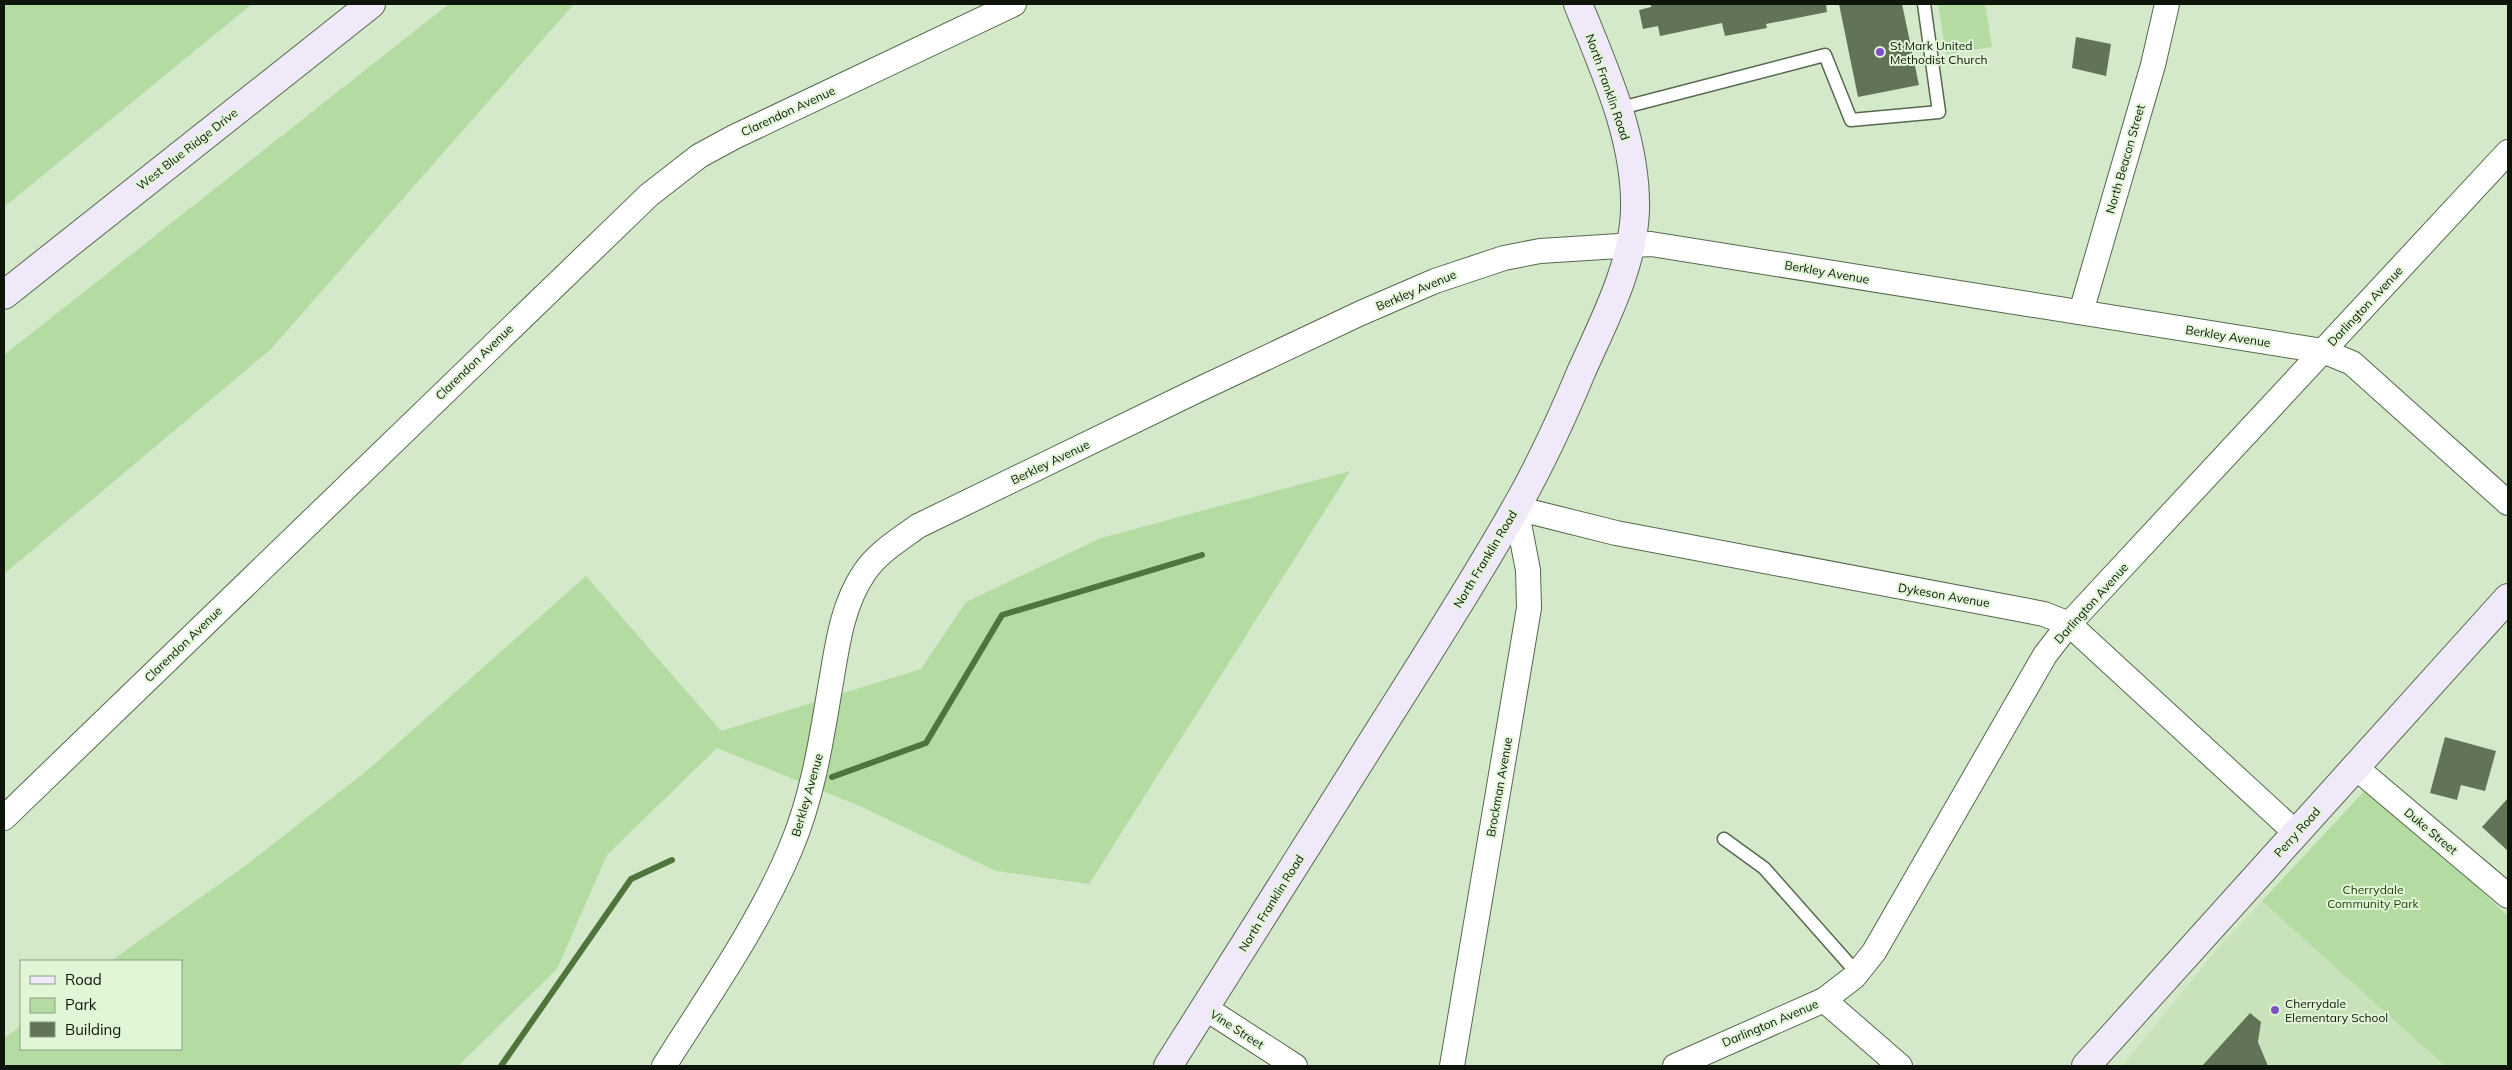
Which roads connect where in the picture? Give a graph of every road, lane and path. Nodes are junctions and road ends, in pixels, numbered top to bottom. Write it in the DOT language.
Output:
graph roads {
  1 [pos="371,4"];
  2 [pos="1014,4"];
  3 [pos="1578,4"];
  4 [pos="1924,4"];
  5 [pos="2167,4"];
  6 [pos="1617,109"];
  7 [pos="2508,152"];
  8 [pos="1629,245"];
  9 [pos="4,295"];
  10 [pos="2081,312"];
  11 [pos="2323,351"];
  12 [pos="2508,502"];
  13 [pos="1516,508"];
  14 [pos="2508,598"];
  15 [pos="2069,624"];
  16 [pos="2354,766"];
  17 [pos="4,818"];
  18 [pos="2296,833"];
  19 [pos="1724,839"];
  20 [pos="2508,896"];
  21 [pos="1857,973"];
  22 [pos="1824,1000"];
  23 [pos="1205,1008"];
  24 [pos="664,1066"];
  25 [pos="1168,1066"];
  26 [pos="1295,1066"];
  27 [pos="1452,1066"];
  28 [pos="1675,1066"];
  29 [pos="1900,1066"];
  30 [pos="2086,1066"];
  1 -- 9 [label="street, West Blue Ridge Drive"];
  2 -- 17 [label="street, Clarendon Avenue"];
  3 -- 6 [label="street, North Franklin Road"];
  4 -- 6 [label="lane"];
  5 -- 10 [label="street, North Beacon Street"];
  6 -- 8 [label="street, North Franklin Road"];
  7 -- 11 [label="street, Darlington Avenue"];
  8 -- 10 [label="street, Berkley Avenue"];
  8 -- 13 [label="street, North Franklin Road"];
  8 -- 24 [label="street, Berkley Avenue"];
  10 -- 11 [label="street, Berkley Avenue"];
  11 -- 12 [label="street, Berkley Avenue"];
  11 -- 15 [label="street, Darlington Avenue"];
  13 -- 15 [label="street, Dykeson Avenue"];
  13 -- 23 [label="street, North Franklin Road"];
  13 -- 27 [label="street, Brockman Avenue"];
  14 -- 16 [label="street, Perry Road"];
  15 -- 18 [label="street, Dykeson Avenue"];
  15 -- 21 [label="street, Darlington Avenue"];
  16 -- 18 [label="street, Perry Road"];
  16 -- 20 [label="street, Duke Street"];
  18 -- 30 [label="street, Perry Road"];
  19 -- 21 [label="lane"];
  21 -- 22 [label="street, Darlington Avenue"];
  22 -- 28 [label="street, Darlington Avenue"];
  22 -- 29 [label="street"];
  23 -- 25 [label="street, North Franklin Road"];
  23 -- 26 [label="street, Vine Street"];
}
